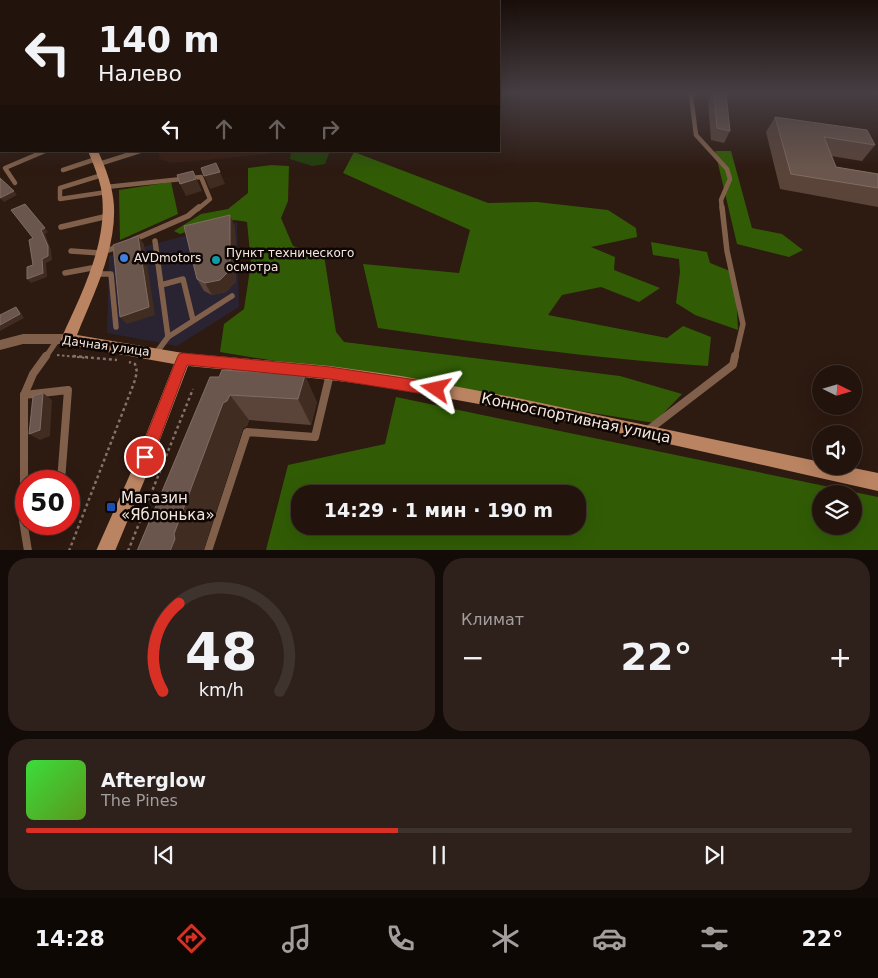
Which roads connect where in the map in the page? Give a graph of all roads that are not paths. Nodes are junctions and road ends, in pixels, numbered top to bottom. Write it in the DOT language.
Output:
graph roads {
  1 [pos="694,119"];
  2 [pos="43,152"];
  3 [pos="138,152"];
  4 [pos="63,170"];
  5 [pos="101,171"];
  6 [pos="15,184"];
  7 [pos="108,216"];
  8 [pos="61,227"];
  9 [pos="155,241"];
  10 [pos="71,250"];
  11 [pos="100,253"];
  12 [pos="96,270"];
  13 [pos="65,273"];
  14 [pos="161,285"];
  15 [pos="232,296"];
  16 [pos="192,320"];
  17 [pos="116,327"];
  18 [pos="168,337"];
  19 [pos="63,339"];
  20 [pos="0,345"];
  21 [pos="156,353"];
  22 [pos="183,358"];
  23 [pos="330,373"];
  24 [pos="24,395"];
  25 [pos="645,432"];
  26 [pos="24,470"];
  27 [pos="62,470"];
  28 [pos="878,482"];
  29 [pos="26,535"];
  30 [pos="28,550"];
  31 [pos="105,550"];
  32 [pos="208,550"];
  1 -- 25 [label="lane"];
  2 -- 6 [label="lane"];
  3 -- 5 [label="lane"];
  4 -- 5 [label="lane"];
  5 -- 5 [label="lane"];
  5 -- 7 [label="main road"];
  5 -- 11 [label="lane"];
  7 -- 8 [label="lane"];
  7 -- 11 [label="main road"];
  9 -- 14 [label="lane"];
  10 -- 11 [label="lane"];
  11 -- 12 [label="main road"];
  12 -- 13 [label="lane"];
  12 -- 17 [label="lane"];
  12 -- 19 [label="main road"];
  14 -- 16 [label="lane"];
  14 -- 18 [label="lane"];
  15 -- 16 [label="lane"];
  16 -- 18 [label="lane"];
  18 -- 21 [label="lane"];
  19 -- 20 [label="street, Дачная улица"];
  19 -- 21 [label="main road, Дачная улица"];
  19 -- 24 [label="lane"];
  21 -- 22 [label="main road, Дачная улица"];
  22 -- 23 [label="main road, Конноспортивная улица"];
  22 -- 31 [label="main road"];
  23 -- 25 [label="main road, Конноспортивная улица"];
  23 -- 32 [label="lane"];
  24 -- 26 [label="lane"];
  24 -- 27 [label="lane"];
  25 -- 28 [label="main road, Конноспортивная улица"];
  29 -- 30 [label="lane"];
}
